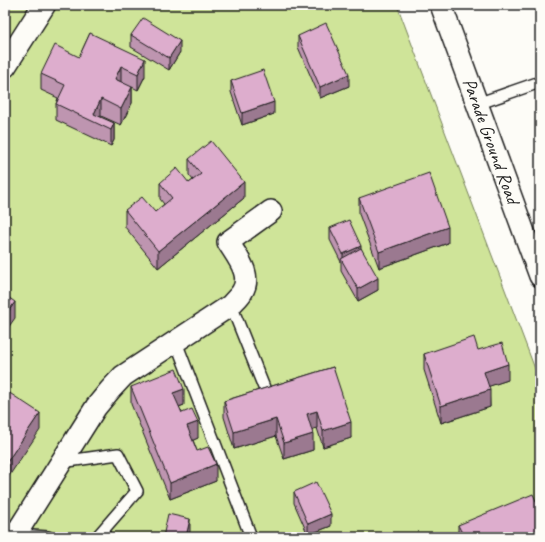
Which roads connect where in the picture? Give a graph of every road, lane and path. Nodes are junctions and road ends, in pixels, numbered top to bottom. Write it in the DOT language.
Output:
graph roads {
  1 [pos="44,5"];
  2 [pos="441,5"];
  3 [pos="5,66"];
  4 [pos="540,82"];
  5 [pos="477,104"];
  6 [pos="271,212"];
  7 [pos="540,276"];
  8 [pos="231,305"];
  9 [pos="176,342"];
  10 [pos="267,395"];
  11 [pos="61,462"];
  12 [pos="15,536"];
  13 [pos="48,537"];
  14 [pos="97,537"];
  15 [pos="251,537"];
  1 -- 3 [label="street"];
  2 -- 5 [label="street, Parade Ground Road"];
  4 -- 5 [label="lane"];
  5 -- 7 [label="street, Parade Ground Road"];
  6 -- 8 [label="street"];
  8 -- 9 [label="street"];
  8 -- 10 [label="lane"];
  9 -- 11 [label="street"];
  9 -- 15 [label="lane"];
  11 -- 12 [label="street"];
  11 -- 14 [label="lane"];
  12 -- 13 [label="lane"];
}
